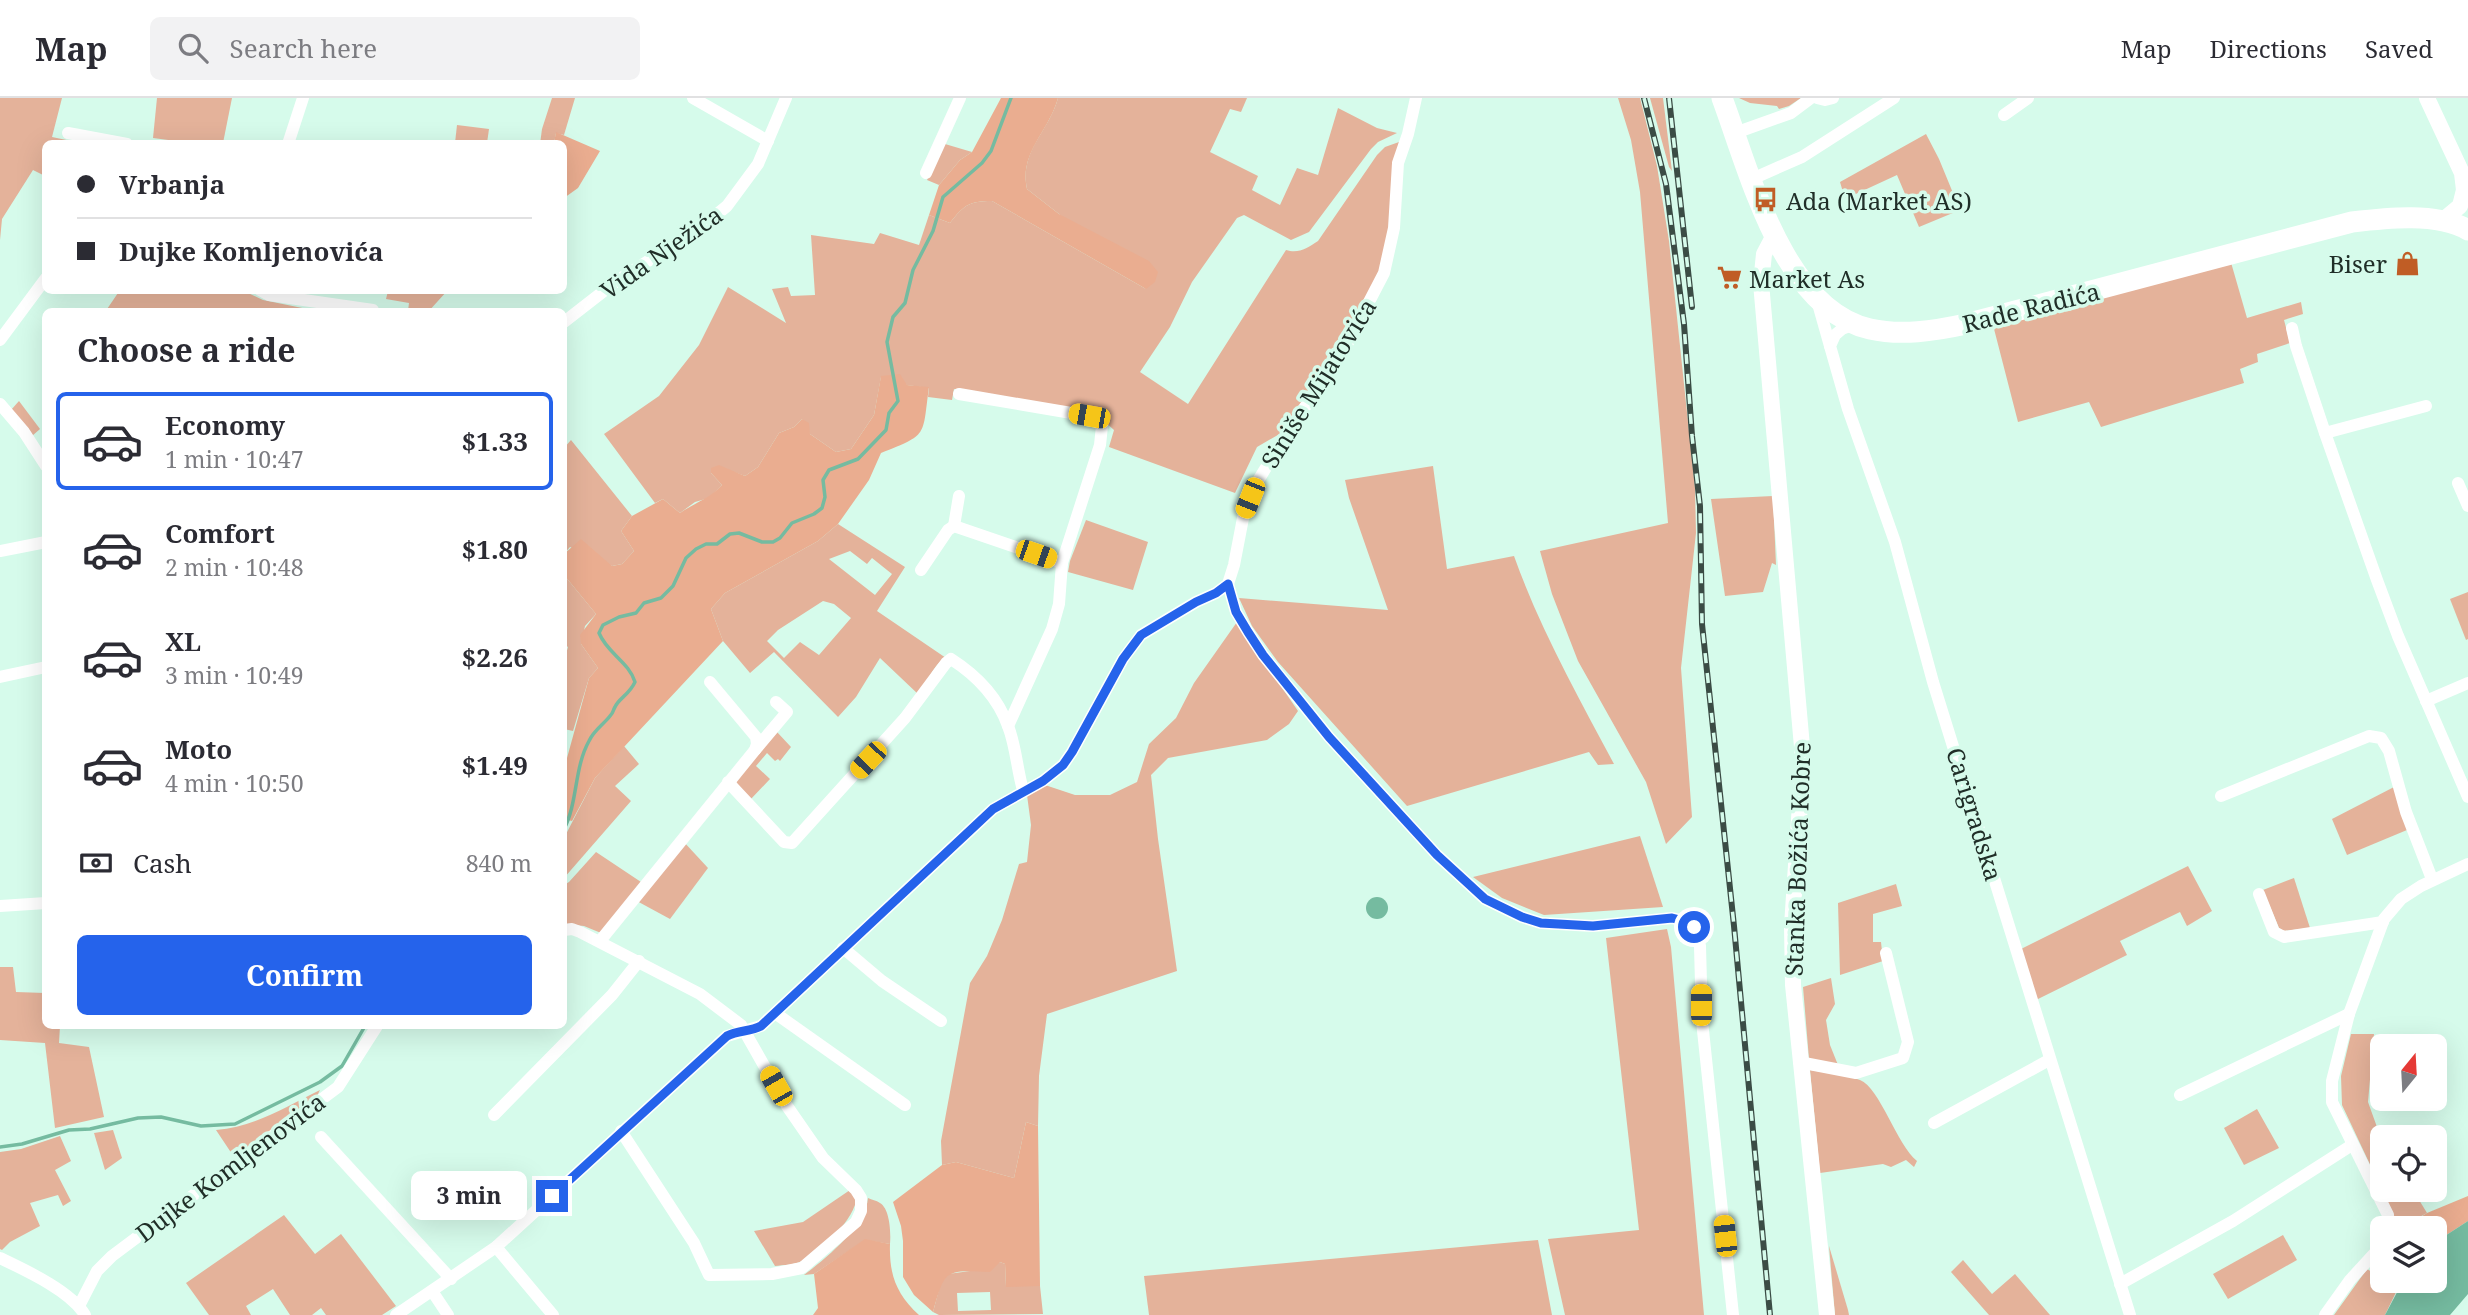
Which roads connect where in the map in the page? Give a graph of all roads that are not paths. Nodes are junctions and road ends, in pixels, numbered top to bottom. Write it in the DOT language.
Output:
graph roads {
  1 [pos="303,98"];
  2 [pos="693,98"];
  3 [pos="786,98"];
  4 [pos="960,98"];
  5 [pos="1416,98"];
  6 [pos="1722,98"];
  7 [pos="1811,98"];
  8 [pos="1817,98"];
  9 [pos="1833,98"];
  10 [pos="1894,98"];
  11 [pos="2028,98"];
  12 [pos="2427,98"];
  13 [pos="2004,115"];
  14 [pos="68,133"];
  15 [pos="1735,133"];
  16 [pos="108,140"];
  17 [pos="289,140"];
  18 [pos="768,141"];
  19 [pos="926,173"];
  20 [pos="1752,179"];
  21 [pos="2466,194"];
  22 [pos="2442,221"];
  23 [pos="2468,230"];
  24 [pos="1773,237"];
  25 [pos="1794,268"];
  26 [pos="1762,270"];
  27 [pos="42,283"];
  28 [pos="267,294"];
  29 [pos="1816,296"];
  30 [pos="359,308"];
  31 [pos="567,320"];
  32 [pos="1855,324"];
  33 [pos="2292,328"];
  34 [pos="0,340"];
  35 [pos="1830,346"];
  36 [pos="959,394"];
  37 [pos="0,404"];
  38 [pos="2426,406"];
  39 [pos="2325,433"];
  40 [pos="42,460"];
  41 [pos="2458,483"];
  42 [pos="959,496"];
  43 [pos="2468,506"];
  44 [pos="954,526"];
  45 [pos="42,543"];
  46 [pos="0,551"];
  47 [pos="1062,563"];
  48 [pos="921,570"];
  49 [pos="1228,584"];
  50 [pos="42,668"];
  51 [pos="0,677"];
  52 [pos="710,681"];
  53 [pos="2468,683"];
  54 [pos="2426,701"];
  55 [pos="776,702"];
  56 [pos="1008,726"];
  57 [pos="755,750"];
  58 [pos="728,782"];
  59 [pos="1023,790"];
  60 [pos="2221,796"];
  61 [pos="2468,797"];
  62 [pos="2468,864"];
  63 [pos="2432,879"];
  64 [pos="2259,894"];
  65 [pos="42,903"];
  66 [pos="0,906"];
  67 [pos="2383,922"];
  68 [pos="567,930"];
  69 [pos="600,940"];
  70 [pos="843,948"];
  71 [pos="1886,953"];
  72 [pos="639,961"];
  73 [pos="775,1013"];
  74 [pos="2349,1014"];
  75 [pos="941,1021"];
  76 [pos="375,1029"];
  77 [pos="743,1030"];
  78 [pos="2049,1060"];
  79 [pos="1799,1062"];
  80 [pos="2180,1094"];
  81 [pos="905,1105"];
  82 [pos="494,1115"];
  83 [pos="1934,1123"];
  84 [pos="621,1131"];
  85 [pos="321,1137"];
  86 [pos="2352,1145"];
  87 [pos="2388,1216"];
  88 [pos="496,1247"];
  89 [pos="0,1258"];
  90 [pos="2370,1258"];
  91 [pos="451,1279"];
  92 [pos="2120,1284"];
  93 [pos="432,1291"];
  94 [pos="82,1310"];
  95 [pos="397,1315"];
  96 [pos="448,1315"];
  97 [pos="553,1315"];
  98 [pos="1733,1315"];
  99 [pos="1827,1315"];
  100 [pos="2130,1315"];
  101 [pos="2325,1315"];
  1 -- 17 [label="street"];
  2 -- 18 [label="street"];
  3 -- 18 [label="street, Vida Nježića"];
  4 -- 19 [label="street"];
  5 -- 49 [label="street, Siniše Mijatovića"];
  6 -- 15 [label="main road, Rade Radića"];
  7 -- 15 [label="street"];
  8 -- 9 [label="street"];
  10 -- 20 [label="street"];
  11 -- 13 [label="street"];
  12 -- 21 [label="street"];
  14 -- 16 [label="street"];
  15 -- 20 [label="main road, Rade Radića"];
  18 -- 31 [label="street, Vida Nježića"];
  20 -- 24 [label="main road, Rade Radića"];
  21 -- 22 [label="street"];
  22 -- 23 [label="main road, Rade Radića"];
  22 -- 32 [label="main road, Rade Radića"];
  24 -- 25 [label="main road, Rade Radića"];
  24 -- 26 [label="street, Stanka Božića Kobre"];
  25 -- 26 [label="street"];
  25 -- 29 [label="main road, Rade Radića"];
  26 -- 79 [label="street, Stanka Božića Kobre"];
  27 -- 34 [label="street"];
  28 -- 30 [label="street"];
  29 -- 32 [label="main road, Rade Radića"];
  29 -- 35 [label="street, Carigradska"];
  32 -- 35 [label="street"];
  33 -- 39 [label="street"];
  35 -- 78 [label="street, Carigradska"];
  36 -- 47 [label="street"];
  37 -- 40 [label="street"];
  38 -- 39 [label="street"];
  39 -- 54 [label="street"];
  41 -- 43 [label="street"];
  42 -- 44 [label="street"];
  44 -- 47 [label="street"];
  44 -- 48 [label="street"];
  45 -- 46 [label="street"];
  47 -- 56 [label="street"];
  49 -- 59 [label="street"];
  49 -- 98 [label="street"];
  50 -- 51 [label="street"];
  52 -- 57 [label="street"];
  53 -- 54 [label="street"];
  54 -- 61 [label="street"];
  55 -- 57 [label="street"];
  56 -- 58 [label="street"];
  56 -- 59 [label="street"];
  57 -- 58 [label="street"];
  58 -- 69 [label="street"];
  59 -- 70 [label="street"];
  60 -- 63 [label="street"];
  62 -- 63 [label="street"];
  63 -- 67 [label="street"];
  64 -- 67 [label="street"];
  65 -- 66 [label="street"];
  67 -- 74 [label="street"];
  68 -- 69 [label="street"];
  69 -- 72 [label="street"];
  70 -- 73 [label="street"];
  70 -- 75 [label="street"];
  71 -- 79 [label="street"];
  72 -- 77 [label="street"];
  72 -- 82 [label="street"];
  73 -- 77 [label="street"];
  73 -- 81 [label="street"];
  74 -- 80 [label="street"];
  74 -- 86 [label="street"];
  76 -- 94 [label="street, Dujke Komljenovića"];
  77 -- 84 [label="street"];
  77 -- 84 [label="street"];
  78 -- 83 [label="street"];
  78 -- 92 [label="street, Carigradska"];
  79 -- 99 [label="street, Stanka Božića Kobre"];
  84 -- 88 [label="street"];
  85 -- 91 [label="street"];
  86 -- 87 [label="street"];
  86 -- 92 [label="street"];
  88 -- 91 [label="street"];
  88 -- 97 [label="street"];
  89 -- 94 [label="street"];
  90 -- 101 [label="street"];
  91 -- 93 [label="street"];
  92 -- 100 [label="street, Carigradska"];
  93 -- 95 [label="street"];
  93 -- 96 [label="street"];
}
